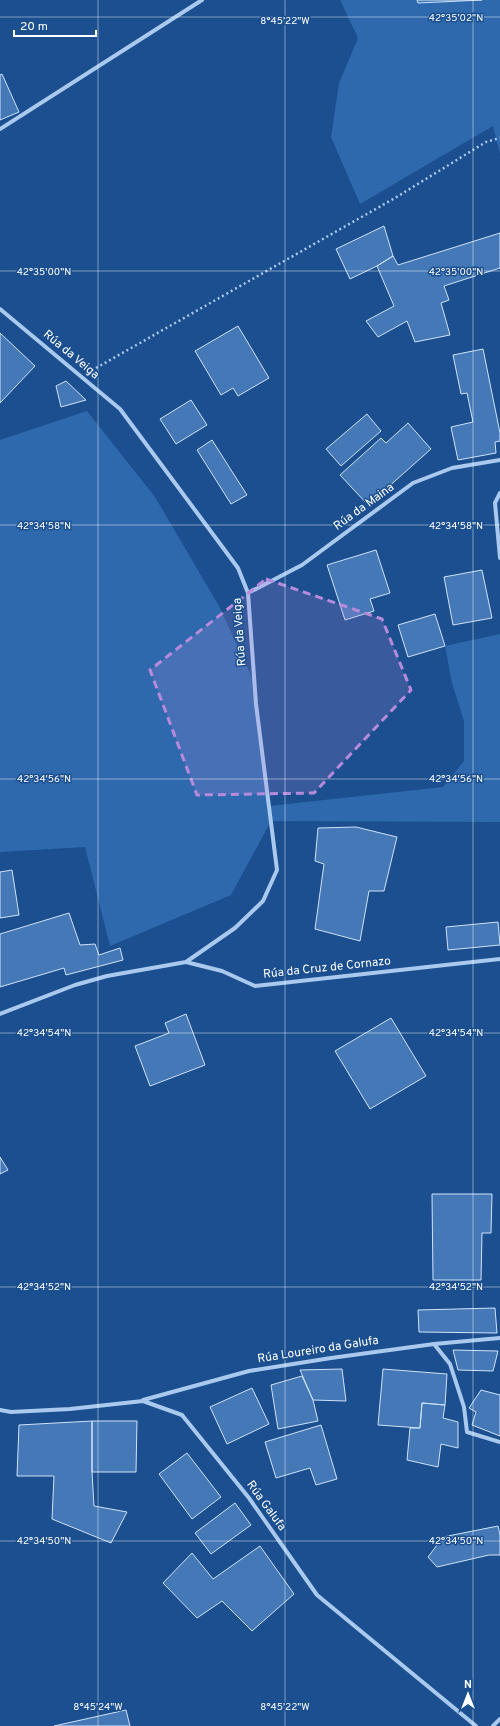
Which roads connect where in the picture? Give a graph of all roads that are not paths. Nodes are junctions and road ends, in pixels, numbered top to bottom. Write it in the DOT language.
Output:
graph roads {
  1 [pos="202,0"];
  2 [pos="0,128"];
  3 [pos="0,309"];
  4 [pos="500,460"];
  5 [pos="500,493"];
  6 [pos="500,558"];
  7 [pos="248,593"];
  8 [pos="500,959"];
  9 [pos="186,962"];
  10 [pos="0,1014"];
  11 [pos="500,1338"];
  12 [pos="434,1344"];
  13 [pos="143,1401"];
  14 [pos="0,1410"];
  15 [pos="500,1442"];
  16 [pos="500,1719"];
  17 [pos="476,1726"];
  18 [pos="493,1726"];
  1 -- 2 [label="street"];
  3 -- 7 [label="street, Rúa da Veiga"];
  4 -- 7 [label="street, Rúa da Maina"];
  5 -- 6 [label="street"];
  7 -- 9 [label="street, Rúa da Veiga"];
  8 -- 9 [label="street, Rúa da Cruz de Cornazo"];
  9 -- 10 [label="street, Rúa da Cruz de Cornazo"];
  11 -- 12 [label="street, Rúa Loureiro da Galufa"];
  12 -- 13 [label="street, Rúa Loureiro da Galufa"];
  12 -- 15 [label="street"];
  13 -- 14 [label="street, Rúa Galufa"];
  13 -- 17 [label="street, Rúa Galufa"];
  16 -- 18 [label="street"];
}
